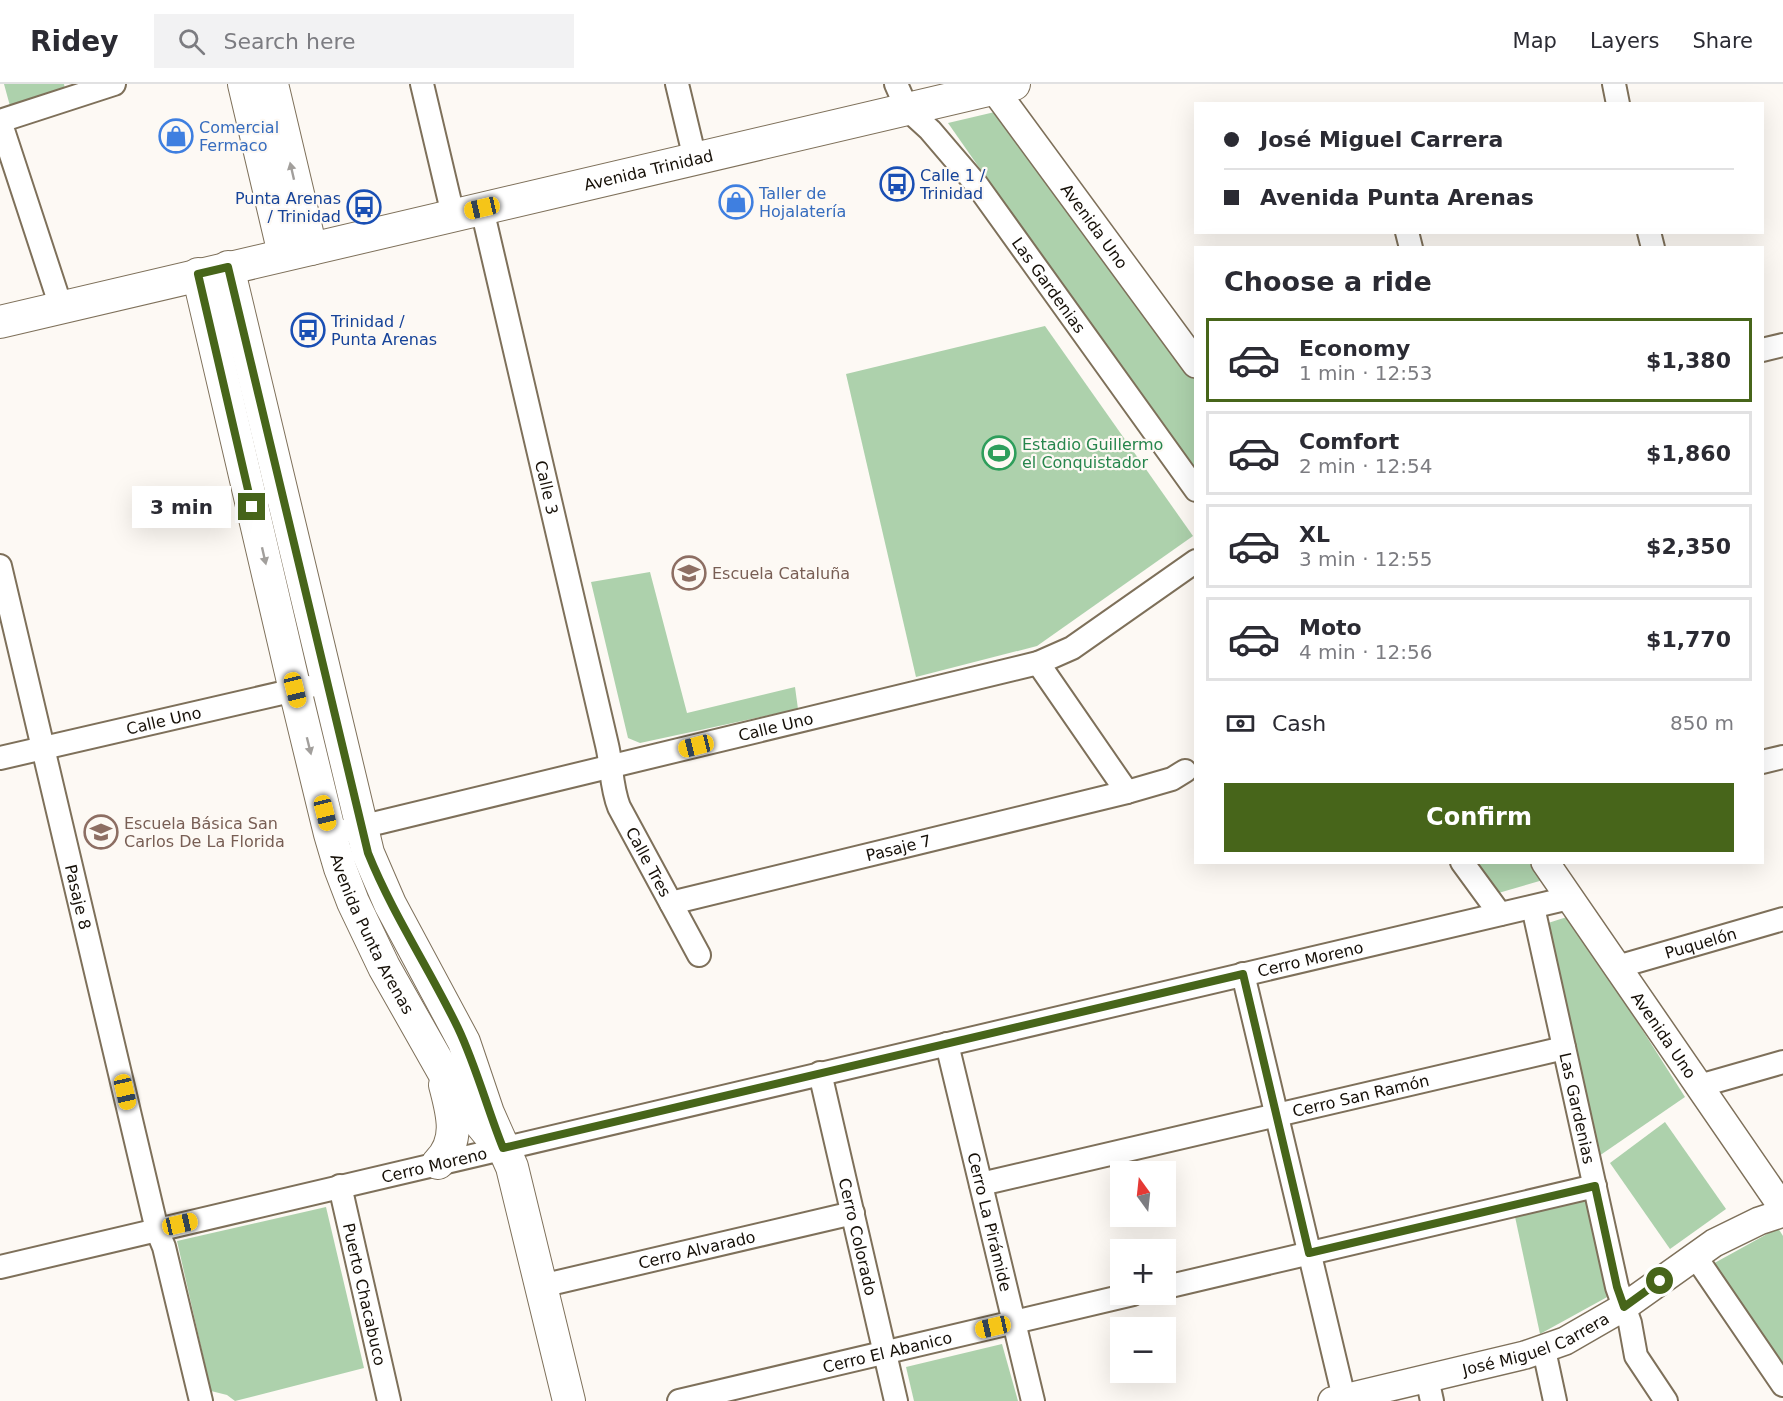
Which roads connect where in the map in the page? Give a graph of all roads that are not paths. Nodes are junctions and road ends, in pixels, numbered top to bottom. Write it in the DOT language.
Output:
graph roads {
  1 [pos="114,84"];
  2 [pos="244,84"];
  3 [pos="272,84"];
  4 [pos="422,84"];
  5 [pos="677,84"];
  6 [pos="1614,84"];
  7 [pos="1004,86"];
  8 [pos="83,89"];
  9 [pos="901,97"];
  10 [pos="1618,102"];
  11 [pos="0,121"];
  12 [pos="695,159"];
  13 [pos="468,212"];
  14 [pos="297,251"];
  15 [pos="228,267"];
  16 [pos="198,274"];
  17 [pos="61,308"];
  18 [pos="0,322"];
  19 [pos="1783,345"];
  20 [pos="1764,350"];
  21 [pos="1194,361"];
  22 [pos="1194,487"];
  23 [pos="1194,562"];
  24 [pos="0,566"];
  25 [pos="1038,663"];
  26 [pos="326,683"];
  27 [pos="295,690"];
  28 [pos="43,748"];
  29 [pos="1783,757"];
  30 [pos="0,758"];
  31 [pos="1764,762"];
  32 [pos="612,766"];
  33 [pos="1185,771"];
  34 [pos="1127,792"];
  35 [pos="361,827"];
  36 [pos="330,834"];
  37 [pos="1463,864"];
  38 [pos="1546,864"];
  39 [pos="1569,898"];
  40 [pos="671,903"];
  41 [pos="1533,907"];
  42 [pos="1500,914"];
  43 [pos="1783,919"];
  44 [pos="699,955"];
  45 [pos="1617,967"];
  46 [pos="1243,974"];
  47 [pos="947,1044"];
  48 [pos="1564,1048"];
  49 [pos="1783,1062"];
  50 [pos="442,1069"];
  51 [pos="820,1073"];
  52 [pos="1699,1086"];
  53 [pos="1277,1115"];
  54 [pos="503,1148"];
  55 [pos="438,1163"];
  56 [pos="981,1184"];
  57 [pos="340,1186"];
  58 [pos="1595,1186"];
  59 [pos="1783,1208"];
  60 [pos="852,1213"];
  61 [pos="1783,1213"];
  62 [pos="157,1230"];
  63 [pos="1309,1253"];
  64 [pos="1695,1256"];
  65 [pos="0,1267"];
  66 [pos="1176,1285"];
  67 [pos="541,1286"];
  68 [pos="1110,1299"];
  69 [pos="1624,1307"];
  70 [pos="1014,1322"];
  71 [pos="1544,1350"];
  72 [pos="885,1353"];
  73 [pos="1783,1385"];
  74 [pos="1429,1390"];
  75 [pos="1338,1400"];
  76 [pos="203,1401"];
  77 [pos="212,1401"];
  78 [pos="389,1401"];
  79 [pos="569,1401"];
  80 [pos="679,1401"];
  81 [pos="896,1401"];
  82 [pos="1033,1401"];
  83 [pos="1555,1401"];
  84 [pos="1666,1401"];
  1 -- 8 [label="street"];
  2 -- 14 [label="main road"];
  14 -- 3 [label="main road, one-way"];
  4 -- 13 [label="street, Calle 3"];
  5 -- 12 [label="street"];
  6 -- 10 [label="street"];
  7 -- 9 [label="main road, Avenida Trinidad"];
  7 -- 21 [label="street, Avenida Uno"];
  8 -- 11 [label="street"];
  9 -- 12 [label="main road, Avenida Trinidad"];
  9 -- 22 [label="street, Las Gardenias"];
  11 -- 17 [label="street"];
  12 -- 13 [label="main road, Avenida Trinidad"];
  13 -- 14 [label="main road, Avenida Trinidad"];
  13 -- 32 [label="street, Calle 3"];
  14 -- 15 [label="main road, Avenida Trinidad"];
  15 -- 16 [label="main road, Avenida Trinidad"];
  15 -- 26 [label="main road, Avenida Punta Arenas"];
  16 -- 17 [label="main road, Avenida Trinidad"];
  16 -- 27 [label="main road, Avenida Punta Arenas, one-way"];
  17 -- 18 [label="main road, Avenida Trinidad"];
  19 -- 20 [label="street"];
  23 -- 25 [label="street, Calle Uno"];
  24 -- 28 [label="street, Pasaje 8"];
  25 -- 32 [label="street, Calle Uno"];
  25 -- 34 [label="street"];
  26 -- 27 [label="street, Calle Uno"];
  26 -- 35 [label="main road, Avenida Punta Arenas"];
  27 -- 28 [label="street, Calle Uno"];
  27 -- 36 [label="main road, Avenida Punta Arenas, one-way"];
  28 -- 30 [label="street, Calle Uno"];
  28 -- 62 [label="street, Pasaje 8"];
  29 -- 31 [label="street"];
  32 -- 35 [label="street, Calle Uno"];
  32 -- 40 [label="street, Calle Tres"];
  33 -- 34 [label="street, Pasaje 7"];
  34 -- 40 [label="street, Pasaje 7"];
  35 -- 36 [label="street, Calle Uno"];
  35 -- 54 [label="main road, Avenida Punta Arenas"];
  36 -- 50 [label="main road, Avenida Punta Arenas"];
  37 -- 42 [label="street"];
  38 -- 39 [label="street, Avenida Uno"];
  39 -- 41 [label="street, Cerro Moreno"];
  39 -- 45 [label="street, Avenida Uno"];
  40 -- 44 [label="street, Calle Tres"];
  41 -- 42 [label="street, Cerro Moreno"];
  41 -- 48 [label="street, Las Gardenias"];
  42 -- 46 [label="street, Cerro Moreno"];
  43 -- 45 [label="street, Puquelón"];
  45 -- 52 [label="street, Avenida Uno"];
  46 -- 47 [label="street, Cerro Moreno"];
  46 -- 53 [label="street"];
  47 -- 51 [label="street, Cerro Moreno"];
  47 -- 56 [label="street, Cerro La Pirámide"];
  48 -- 53 [label="street, Cerro San Ramón"];
  48 -- 58 [label="street, Las Gardenias"];
  49 -- 52 [label="street"];
  50 -- 54 [label="main road, Avenida Punta Arenas"];
  50 -- 55 [label="main road"];
  51 -- 54 [label="street, Cerro Moreno"];
  51 -- 60 [label="street, Cerro Colorado"];
  52 -- 59 [label="street, Avenida Uno"];
  53 -- 56 [label="street, Cerro San Ramón"];
  53 -- 63 [label="street"];
  54 -- 55 [label="street, Cerro Moreno"];
  54 -- 67 [label="main road, Avenida Punta Arenas"];
  55 -- 57 [label="street, Cerro Moreno"];
  56 -- 70 [label="street, Cerro La Pirámide"];
  57 -- 62 [label="street, Cerro Moreno"];
  57 -- 78 [label="street, Puerto Chacabuco"];
  58 -- 63 [label="street"];
  58 -- 69 [label="street, Las Gardenias"];
  60 -- 67 [label="street, Cerro Alvarado"];
  60 -- 72 [label="street, Cerro Colorado"];
  61 -- 64 [label="street, José Miguel Carrera"];
  62 -- 65 [label="street, Cerro Moreno"];
  62 -- 76 [label="street, Pasaje 8"];
  63 -- 66 [label="street"];
  63 -- 75 [label="street"];
  64 -- 69 [label="street, José Miguel Carrera"];
  64 -- 73 [label="street"];
  67 -- 79 [label="main road, Avenida Punta Arenas"];
  68 -- 70 [label="street, Cerro El Abanico"];
  69 -- 71 [label="street, José Miguel Carrera"];
  69 -- 84 [label="street, Las Gardenias"];
  70 -- 72 [label="street, Cerro El Abanico"];
  70 -- 82 [label="street, Cerro La Pirámide"];
  71 -- 74 [label="street, José Miguel Carrera"];
  71 -- 83 [label="street"];
  72 -- 80 [label="street, Cerro El Abanico"];
  72 -- 81 [label="street, Cerro Colorado"];
  74 -- 75 [label="street, José Miguel Carrera"];
  76 -- 77 [label="street"];
}
